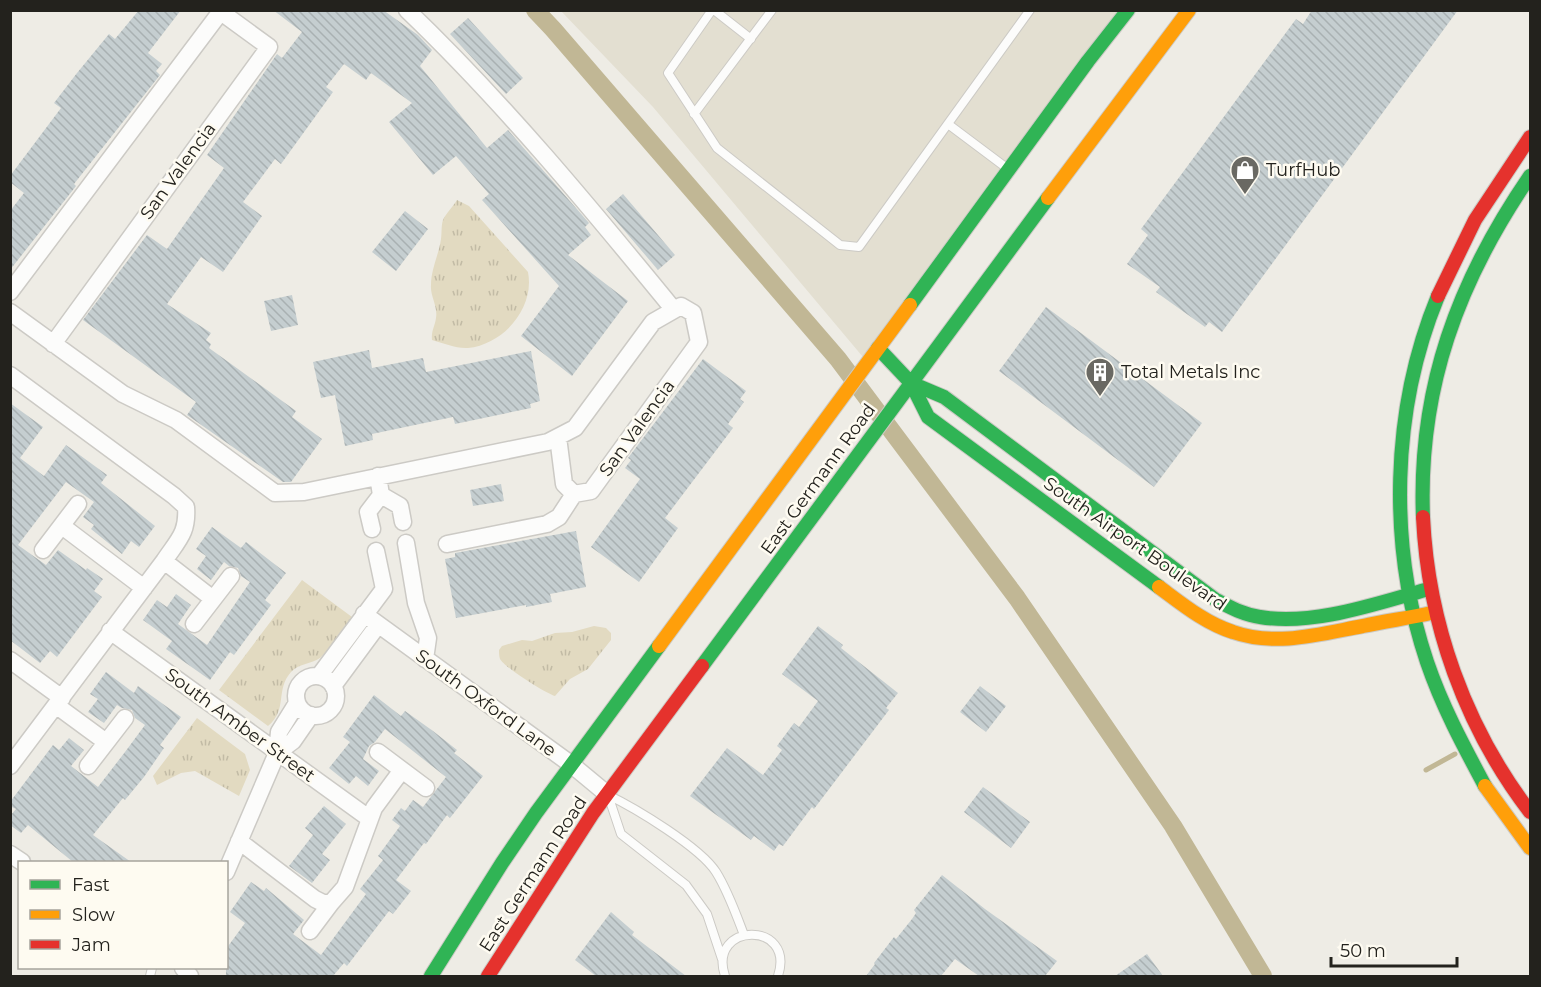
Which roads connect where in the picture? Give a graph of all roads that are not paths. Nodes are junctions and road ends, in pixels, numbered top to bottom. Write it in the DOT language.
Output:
graph roads {
  1 [pos="407,10"];
  2 [pos="713,10"];
  3 [pos="772,10"];
  4 [pos="1030,10"];
  5 [pos="1128,10"];
  6 [pos="1189,10"];
  7 [pos="221,11"];
  8 [pos="752,39"];
  9 [pos="694,114"];
  10 [pos="948,124"];
  11 [pos="1530,137"];
  12 [pos="1512,163"];
  13 [pos="1009,169"];
  14 [pos="1530,176"];
  15 [pos="10,292"];
  16 [pos="674,310"];
  17 [pos="10,312"];
  18 [pos="53,344"];
  19 [pos="878,348"];
  20 [pos="10,375"];
  21 [pos="911,383"];
  22 [pos="558,437"];
  23 [pos="378,476"];
  24 [pos="574,494"];
  25 [pos="381,495"];
  26 [pos="78,504"];
  27 [pos="403,522"];
  28 [pos="62,526"];
  29 [pos="372,529"];
  30 [pos="406,543"];
  31 [pos="447,544"];
  32 [pos="43,550"];
  33 [pos="376,551"];
  34 [pos="164,561"];
  35 [pos="1166,562"];
  36 [pos="411,573"];
  37 [pos="231,576"];
  38 [pos="382,578"];
  39 [pos="1151,581"];
  40 [pos="144,588"];
  41 [pos="213,598"];
  42 [pos="1433,601"];
  43 [pos="1412,606"];
  44 [pos="364,614"];
  45 [pos="194,624"];
  46 [pos="378,625"];
  47 [pos="110,631"];
  48 [pos="425,659"];
  49 [pos="10,660"];
  50 [pos="319,676"];
  51 [pos="333,686"];
  52 [pos="59,702"];
  53 [pos="297,703"];
  54 [pos="311,715"];
  55 [pos="125,718"];
  56 [pos="106,742"];
  57 [pos="378,752"];
  58 [pos="277,753"];
  59 [pos="572,765"];
  60 [pos="10,766"];
  61 [pos="88,766"];
  62 [pos="402,770"];
  63 [pos="426,788"];
  64 [pos="607,794"];
  65 [pos="1530,812"];
  66 [pos="370,819"];
  67 [pos="239,841"];
  68 [pos="1530,848"];
  69 [pos="228,867"];
  70 [pos="331,903"];
  71 [pos="310,931"];
  72 [pos="744,935"];
  73 [pos="722,959"];
  74 [pos="431,976"];
  75 [pos="488,976"];
  76 [pos="725,976"];
  77 [pos="778,976"];
  1 -- 16 [label="street, San Valencia"];
  2 -- 8 [label="lane"];
  2 -- 9 [label="lane"];
  3 -- 8 [label="lane"];
  4 -- 10 [label="lane"];
  5 -- 13 [label="street, East Germann Road"];
  6 -- 21 [label="street, East Germann Road"];
  7 -- 15 [label="street, San Valencia"];
  7 -- 18 [label="street, San Valencia"];
  8 -- 9 [label="lane"];
  9 -- 10 [label="lane"];
  10 -- 13 [label="lane"];
  11 -- 12 [label="street"];
  12 -- 14 [label="street"];
  12 -- 43 [label="street"];
  13 -- 19 [label="street, East Germann Road"];
  14 -- 42 [label="street"];
  16 -- 22 [label="street"];
  16 -- 24 [label="street, San Valencia"];
  17 -- 18 [label="street"];
  18 -- 23 [label="street"];
  19 -- 21 [label="street, South Airport Boulevard"];
  19 -- 59 [label="street, East Germann Road"];
  20 -- 34 [label="street"];
  21 -- 35 [label="street, South Airport Boulevard"];
  21 -- 39 [label="street, South Airport Boulevard"];
  21 -- 64 [label="street, East Germann Road"];
  22 -- 23 [label="street"];
  22 -- 24 [label="street"];
  23 -- 25 [label="street"];
  24 -- 31 [label="street"];
  25 -- 27 [label="street"];
  25 -- 29 [label="street"];
  26 -- 28 [label="street"];
  28 -- 32 [label="street"];
  28 -- 40 [label="street"];
  30 -- 36 [label="street"];
  33 -- 38 [label="street"];
  34 -- 40 [label="street"];
  34 -- 41 [label="street"];
  35 -- 39 [label="street"];
  35 -- 43 [label="street, South Airport Boulevard"];
  36 -- 38 [label="street"];
  36 -- 48 [label="street"];
  37 -- 41 [label="street"];
  38 -- 44 [label="street"];
  39 -- 43 [label="street, South Airport Boulevard"];
  40 -- 47 [label="street"];
  41 -- 45 [label="street"];
  42 -- 43 [label="street, South Airport Boulevard"];
  42 -- 43 [label="street, South Airport Boulevard"];
  42 -- 65 [label="street"];
  43 -- 68 [label="street"];
  44 -- 46 [label="street, South Oxford Lane"];
  44 -- 50 [label="street"];
  46 -- 48 [label="street, South Oxford Lane"];
  46 -- 51 [label="street"];
  47 -- 52 [label="street"];
  47 -- 58 [label="street, South Amber Street"];
  48 -- 59 [label="street, South Oxford Lane"];
  49 -- 52 [label="street"];
  50 -- 51 [label="street"];
  50 -- 53 [label="street"];
  51 -- 54 [label="street"];
  52 -- 56 [label="street"];
  52 -- 60 [label="street"];
  53 -- 54 [label="street"];
  53 -- 58 [label="street"];
  54 -- 58 [label="street"];
  55 -- 56 [label="street"];
  56 -- 61 [label="street"];
  57 -- 62 [label="street"];
  58 -- 66 [label="street, South Amber Street"];
  58 -- 67 [label="street"];
  59 -- 64 [label="street, South Oxford Lane"];
  59 -- 74 [label="street, East Germann Road"];
  62 -- 63 [label="street"];
  62 -- 66 [label="street"];
  64 -- 72 [label="lane"];
  64 -- 73 [label="lane"];
  64 -- 75 [label="street, East Germann Road"];
  66 -- 70 [label="street"];
  67 -- 69 [label="street"];
  67 -- 70 [label="street"];
  70 -- 71 [label="street"];
  72 -- 73 [label="lane"];
  72 -- 77 [label="lane"];
  73 -- 76 [label="lane"];
}
